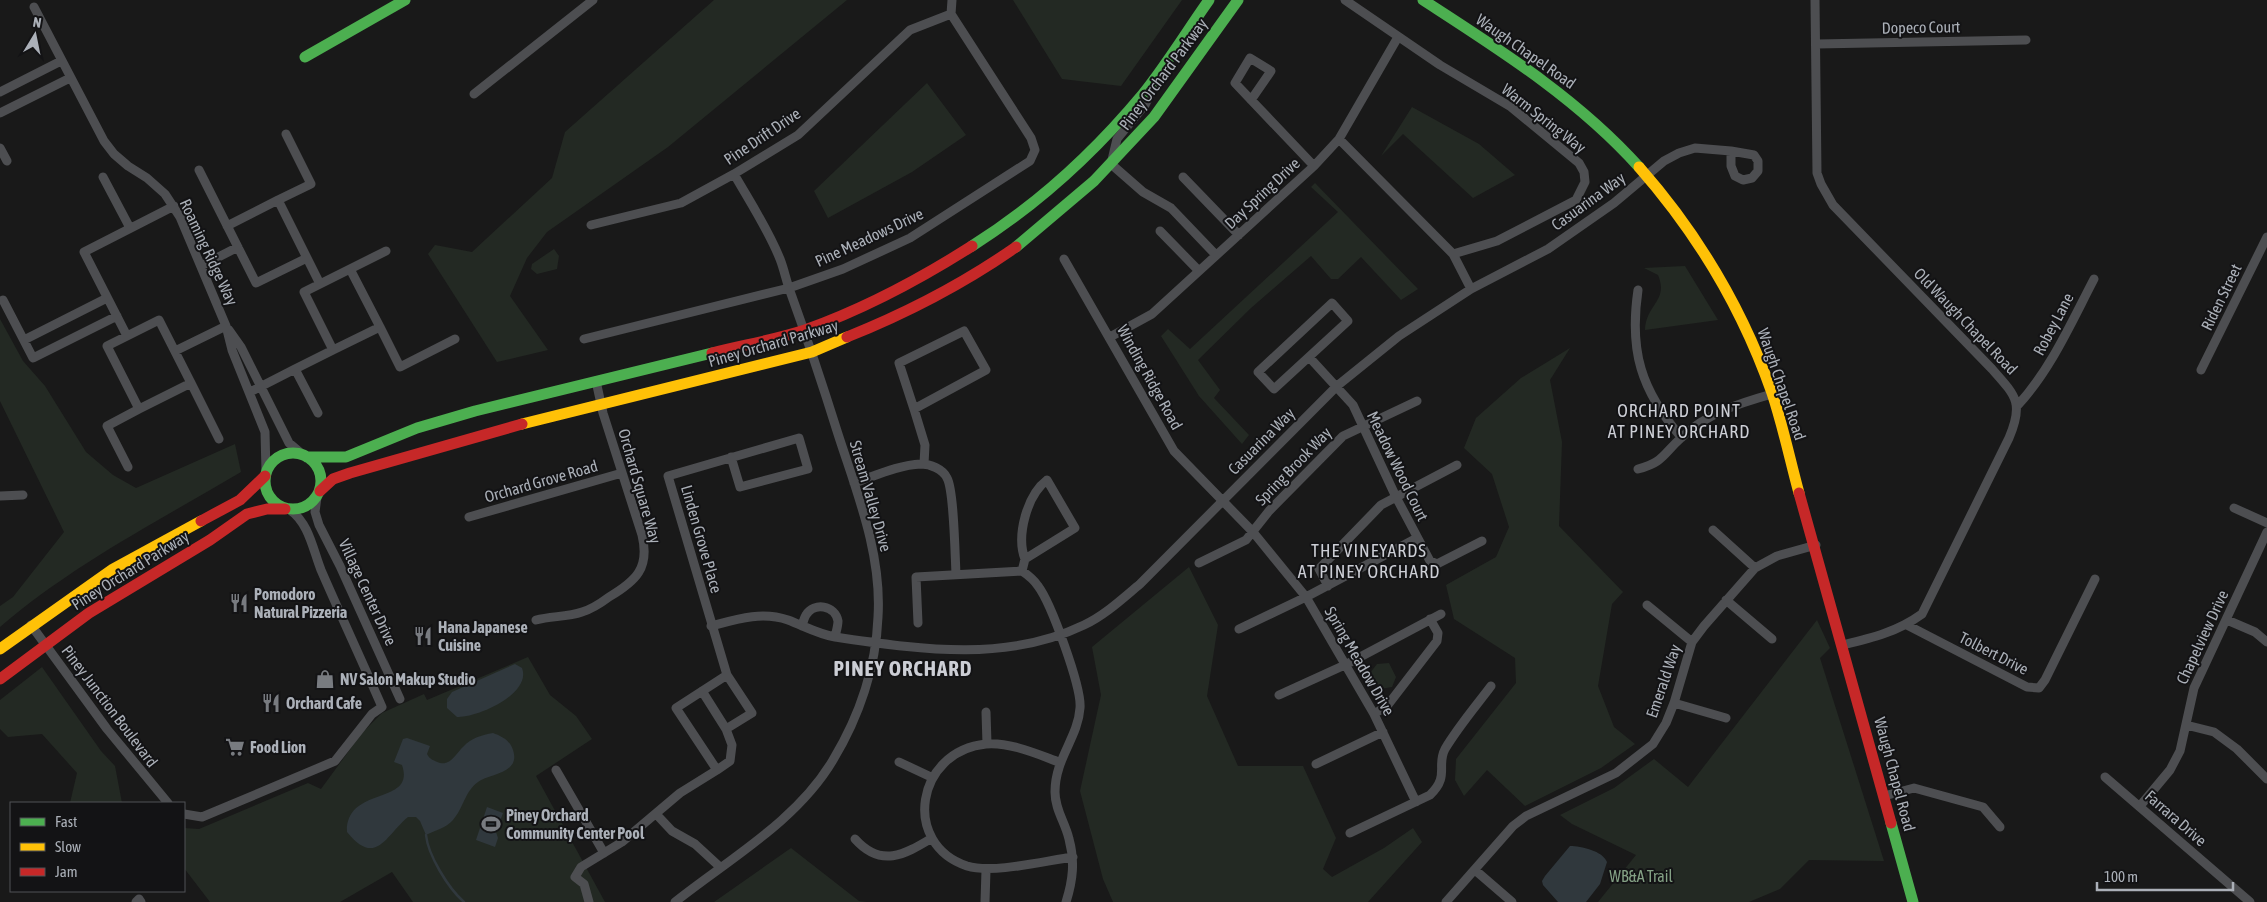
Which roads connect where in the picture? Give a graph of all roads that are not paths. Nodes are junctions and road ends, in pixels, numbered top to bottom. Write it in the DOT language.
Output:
graph roads {
  1 [pos="405,0"];
  2 [pos="593,0"];
  3 [pos="952,0"];
  4 [pos="1209,0"];
  5 [pos="1238,0"];
  6 [pos="1345,0"];
  7 [pos="1423,0"];
  8 [pos="1816,0"];
  9 [pos="34,7"];
  10 [pos="950,14"];
  11 [pos="1398,37"];
  12 [pos="2026,40"];
  13 [pos="1817,44"];
  14 [pos="305,58"];
  15 [pos="61,61"];
  16 [pos="1163,67"];
  17 [pos="70,78"];
  18 [pos="0,92"];
  19 [pos="474,94"];
  20 [pos="1251,100"];
  21 [pos="0,113"];
  22 [pos="286,134"];
  23 [pos="1339,139"];
  24 [pos="0,148"];
  25 [pos="1732,151"];
  26 [pos="7,161"];
  27 [pos="1111,164"];
  28 [pos="1314,166"];
  29 [pos="199,170"];
  30 [pos="734,174"];
  31 [pos="1648,174"];
  32 [pos="104,177"];
  33 [pos="1183,177"];
  34 [pos="278,200"];
  35 [pos="174,206"];
  36 [pos="591,225"];
  37 [pos="227,226"];
  38 [pos="130,228"];
  39 [pos="1160,231"];
  40 [pos="1239,235"];
  41 [pos="2267,237"];
  42 [pos="238,247"];
  43 [pos="386,251"];
  44 [pos="1453,254"];
  45 [pos="1216,255"];
  46 [pos="307,258"];
  47 [pos="1064,258"];
  48 [pos="201,266"];
  49 [pos="350,269"];
  50 [pos="1199,271"];
  51 [pos="2094,280"];
  52 [pos="320,284"];
  53 [pos="789,288"];
  54 [pos="1471,289"];
  55 [pos="1638,290"];
  56 [pos="108,298"];
  57 [pos="3,300"];
  58 [pos="117,316"];
  59 [pos="226,326"];
  60 [pos="380,327"];
  61 [pos="804,330"];
  62 [pos="127,336"];
  63 [pos="1110,337"];
  64 [pos="455,339"];
  65 [pos="584,339"];
  66 [pos="24,340"];
  67 [pos="333,350"];
  68 [pos="175,351"];
  69 [pos="812,352"];
  70 [pos="1309,357"];
  71 [pos="295,369"];
  72 [pos="2201,370"];
  73 [pos="596,381"];
  74 [pos="191,383"];
  75 [pos="1337,386"];
  76 [pos="261,387"];
  77 [pos="250,392"];
  78 [pos="1772,394"];
  79 [pos="1417,400"];
  80 [pos="601,404"];
  81 [pos="2018,405"];
  82 [pos="139,409"];
  83 [pos="914,409"];
  84 [pos="318,413"];
  85 [pos="1362,427"];
  86 [pos="1681,437"];
  87 [pos="219,439"];
  88 [pos="304,456"];
  89 [pos="731,457"];
  90 [pos="924,464"];
  91 [pos="1457,466"];
  92 [pos="128,467"];
  93 [pos="1638,469"];
  94 [pos="622,473"];
  95 [pos="265,474"];
  96 [pos="854,483"];
  97 [pos="318,494"];
  98 [pos="23,495"];
  99 [pos="0,496"];
  100 [pos="1396,498"];
  101 [pos="1222,500"];
  102 [pos="2234,508"];
  103 [pos="288,509"];
  104 [pos="469,517"];
  105 [pos="2267,523"];
  106 [pos="1713,530"];
  107 [pos="1253,532"];
  108 [pos="2267,532"];
  109 [pos="1417,538"];
  110 [pos="1482,541"];
  111 [pos="1816,545"];
  112 [pos="1025,559"];
  113 [pos="1199,563"];
  114 [pos="1755,568"];
  115 [pos="1022,571"];
  116 [pos="956,574"];
  117 [pos="2095,579"];
  118 [pos="1328,586"];
  119 [pos="1306,597"];
  120 [pos="1726,600"];
  121 [pos="1647,605"];
  122 [pos="1441,614"];
  123 [pos="1430,619"];
  124 [pos="536,620"];
  125 [pos="2227,620"];
  126 [pos="918,623"];
  127 [pos="31,625"];
  128 [pos="1906,625"];
  129 [pos="711,626"];
  130 [pos="802,626"];
  131 [pos="1239,629"];
  132 [pos="1060,635"];
  133 [pos="835,637"];
  134 [pos="1772,639"];
  135 [pos="1692,642"];
  136 [pos="2267,642"];
  137 [pos="875,643"];
  138 [pos="44,644"];
  139 [pos="1843,645"];
  140 [pos="0,649"];
  141 [pos="1346,664"];
  142 [pos="727,675"];
  143 [pos="0,678"];
  144 [pos="1491,686"];
  145 [pos="702,691"];
  146 [pos="1279,695"];
  147 [pos="400,700"];
  148 [pos="1674,703"];
  149 [pos="986,712"];
  150 [pos="1374,714"];
  151 [pos="1726,718"];
  152 [pos="2186,725"];
  153 [pos="726,729"];
  154 [pos="1383,732"];
  155 [pos="988,744"];
  156 [pos="899,762"];
  157 [pos="1059,762"];
  158 [pos="1316,764"];
  159 [pos="556,770"];
  160 [pos="717,770"];
  161 [pos="931,777"];
  162 [pos="2105,777"];
  163 [pos="2267,779"];
  164 [pos="1884,796"];
  165 [pos="167,802"];
  166 [pos="1416,802"];
  167 [pos="2140,806"];
  168 [pos="185,814"];
  169 [pos="657,815"];
  170 [pos="2000,827"];
  171 [pos="1350,833"];
  172 [pos="932,838"];
  173 [pos="855,840"];
  174 [pos="604,853"];
  175 [pos="1072,857"];
  176 [pos="720,867"];
  177 [pos="986,870"];
  178 [pos="1474,870"];
  179 [pos="136,902"];
  180 [pos="141,902"];
  181 [pos="589,902"];
  182 [pos="675,902"];
  183 [pos="985,902"];
  184 [pos="1066,902"];
  185 [pos="1446,902"];
  186 [pos="1512,902"];
  187 [pos="1913,902"];
  188 [pos="2250,902"];
  1 -- 14 [label="street"];
  2 -- 19 [label="street"];
  3 -- 10 [label="street"];
  4 -- 16 [label="street, Piney Orchard Parkway"];
  5 -- 27 [label="street, Piney Orchard Parkway"];
  6 -- 11 [label="street, Warm Spring Way"];
  7 -- 31 [label="street, Waugh Chapel Road"];
  8 -- 13 [label="street, Old Waugh Chapel Road"];
  9 -- 15 [label="street, Roaming Ridge Way"];
  10 -- 30 [label="street, Pine Drift Drive"];
  10 -- 53 [label="street, Pine Meadows Drive"];
  11 -- 23 [label="street, Day Spring Drive"];
  11 -- 44 [label="street, Warm Spring Way"];
  12 -- 13 [label="street, Dopeco Court"];
  13 -- 81 [label="street, Old Waugh Chapel Road"];
  15 -- 17 [label="street, Roaming Ridge Way"];
  15 -- 18 [label="street"];
  16 -- 27 [label="street"];
  16 -- 61 [label="street, Piney Orchard Parkway"];
  17 -- 21 [label="street"];
  17 -- 35 [label="street, Roaming Ridge Way"];
  20 -- 20 [label="street"];
  20 -- 28 [label="street"];
  22 -- 34 [label="street"];
  23 -- 28 [label="street, Day Spring Drive"];
  23 -- 44 [label="street"];
  24 -- 26 [label="street"];
  25 -- 31 [label="street, Casuarina Way"];
  27 -- 45 [label="street"];
  27 -- 69 [label="street, Piney Orchard Parkway"];
  28 -- 40 [label="street, Day Spring Drive"];
  29 -- 37 [label="street"];
  30 -- 36 [label="street, Pine Drift Drive"];
  30 -- 53 [label="street, Stream Valley Drive"];
  31 -- 54 [label="street, Casuarina Way"];
  31 -- 78 [label="street, Waugh Chapel Road"];
  32 -- 38 [label="street"];
  33 -- 40 [label="street"];
  34 -- 37 [label="street"];
  34 -- 46 [label="street"];
  35 -- 38 [label="street"];
  35 -- 48 [label="street, Roaming Ridge Way"];
  37 -- 42 [label="street"];
  38 -- 56 [label="street"];
  39 -- 50 [label="street"];
  40 -- 45 [label="street, Day Spring Drive"];
  41 -- 72 [label="street, Riden Street"];
  42 -- 46 [label="street"];
  42 -- 48 [label="street"];
  43 -- 49 [label="street"];
  44 -- 54 [label="street"];
  45 -- 50 [label="street, Day Spring Drive"];
  46 -- 52 [label="street"];
  47 -- 63 [label="street, Winding Ridge Road"];
  48 -- 59 [label="street, Roaming Ridge Way"];
  49 -- 52 [label="street"];
  49 -- 60 [label="street"];
  50 -- 63 [label="street, Day Spring Drive"];
  51 -- 81 [label="street, Robey Lane"];
  52 -- 67 [label="street"];
  53 -- 61 [label="street, Stream Valley Drive"];
  53 -- 65 [label="street, Pine Meadows Drive"];
  54 -- 75 [label="street, Casuarina Way"];
  55 -- 86 [label="street"];
  56 -- 58 [label="street"];
  56 -- 66 [label="street"];
  57 -- 66 [label="street"];
  58 -- 62 [label="street"];
  58 -- 66 [label="street"];
  59 -- 68 [label="street"];
  59 -- 76 [label="street, Roaming Ridge Way"];
  59 -- 77 [label="street, Roaming Ridge Way"];
  60 -- 64 [label="street"];
  60 -- 67 [label="street"];
  61 -- 69 [label="street, Stream Valley Drive"];
  61 -- 73 [label="street, Piney Orchard Parkway"];
  62 -- 68 [label="street"];
  62 -- 82 [label="street"];
  63 -- 101 [label="street, Winding Ridge Road"];
  67 -- 71 [label="street"];
  68 -- 74 [label="street"];
  69 -- 80 [label="street, Piney Orchard Parkway"];
  69 -- 96 [label="street, Stream Valley Drive"];
  70 -- 70 [label="street"];
  70 -- 75 [label="street, Meadow Wood Court"];
  71 -- 76 [label="street"];
  71 -- 84 [label="street"];
  73 -- 80 [label="street, Orchard Square Way"];
  73 -- 88 [label="street, Piney Orchard Parkway"];
  74 -- 82 [label="street"];
  74 -- 87 [label="street"];
  75 -- 85 [label="street, Meadow Wood Court"];
  75 -- 101 [label="street, Casuarina Way"];
  76 -- 77 [label="street"];
  76 -- 88 [label="street, Roaming Ridge Way"];
  77 -- 95 [label="street, Roaming Ridge Way"];
  78 -- 86 [label="street"];
  78 -- 111 [label="street, Waugh Chapel Road"];
  79 -- 85 [label="street, Spring Brook Way"];
  80 -- 94 [label="street, Orchard Square Way"];
  80 -- 97 [label="street, Piney Orchard Parkway"];
  81 -- 128 [label="street"];
  82 -- 92 [label="street"];
  83 -- 83 [label="street"];
  83 -- 90 [label="street"];
  85 -- 100 [label="street, Meadow Wood Court"];
  85 -- 107 [label="street, Spring Brook Way"];
  86 -- 93 [label="street"];
  88 -- 95 [label="street, Piney Orchard Parkway"];
  88 -- 97 [label="street"];
  89 -- 89 [label="street, Linden Grove Place"];
  89 -- 129 [label="street, Linden Grove Place"];
  90 -- 96 [label="street"];
  90 -- 116 [label="street"];
  91 -- 100 [label="street"];
  94 -- 104 [label="street, Orchard Grove Road"];
  94 -- 124 [label="street, Orchard Square Way"];
  95 -- 103 [label="street"];
  95 -- 127 [label="street, Piney Orchard Parkway"];
  96 -- 137 [label="street, Stream Valley Drive"];
  97 -- 103 [label="street, Piney Orchard Parkway"];
  97 -- 147 [label="street, Village Center Drive"];
  98 -- 99 [label="street"];
  100 -- 109 [label="street, Meadow Wood Court"];
  100 -- 118 [label="street"];
  101 -- 107 [label="street, Spring Meadow Drive"];
  101 -- 132 [label="street, Casuarina Way"];
  102 -- 105 [label="street"];
  103 -- 138 [label="street, Piney Orchard Parkway"];
  103 -- 168 [label="street, Village Center Drive"];
  106 -- 114 [label="street"];
  107 -- 113 [label="street, Spring Brook Way"];
  107 -- 119 [label="street, Spring Meadow Drive"];
  108 -- 125 [label="street, Chapelview Drive"];
  109 -- 110 [label="street, Meadow Wood Court"];
  109 -- 118 [label="street"];
  111 -- 114 [label="street, Emerald Way"];
  111 -- 139 [label="street, Waugh Chapel Road"];
  112 -- 112 [label="street"];
  112 -- 115 [label="street"];
  114 -- 120 [label="street, Emerald Way"];
  115 -- 116 [label="street"];
  115 -- 132 [label="street"];
  116 -- 126 [label="street"];
  117 -- 128 [label="street, Tolbert Drive"];
  118 -- 119 [label="street"];
  119 -- 131 [label="street"];
  119 -- 141 [label="street, Spring Meadow Drive"];
  120 -- 134 [label="street"];
  120 -- 135 [label="street, Emerald Way"];
  121 -- 135 [label="street"];
  122 -- 123 [label="street"];
  123 -- 141 [label="street"];
  123 -- 150 [label="street"];
  125 -- 136 [label="street"];
  125 -- 152 [label="street, Chapelview Drive"];
  127 -- 138 [label="street, Piney Junction Boulevard"];
  127 -- 140 [label="street, Piney Orchard Parkway"];
  128 -- 139 [label="street"];
  129 -- 130 [label="street"];
  129 -- 142 [label="street, Linden Grove Place"];
  130 -- 133 [label="street"];
  130 -- 133 [label="street"];
  132 -- 137 [label="street, Casuarina Way"];
  132 -- 157 [label="street"];
  133 -- 137 [label="street, Casuarina Way"];
  135 -- 148 [label="street, Emerald Way"];
  137 -- 176 [label="street, Stream Valley Drive"];
  138 -- 143 [label="street, Piney Orchard Parkway"];
  138 -- 165 [label="street, Piney Junction Boulevard"];
  139 -- 164 [label="street, Waugh Chapel Road"];
  141 -- 146 [label="street"];
  141 -- 150 [label="street, Spring Meadow Drive"];
  142 -- 145 [label="street"];
  142 -- 153 [label="street, Linden Grove Place"];
  144 -- 166 [label="street"];
  145 -- 153 [label="street"];
  145 -- 160 [label="street"];
  148 -- 151 [label="street"];
  148 -- 178 [label="street, Emerald Way"];
  149 -- 155 [label="street"];
  150 -- 154 [label="street, Spring Meadow Drive"];
  152 -- 163 [label="street"];
  152 -- 167 [label="street, Chapelview Drive"];
  153 -- 160 [label="street"];
  154 -- 158 [label="street"];
  154 -- 166 [label="street, Spring Meadow Drive"];
  155 -- 157 [label="street"];
  155 -- 161 [label="street"];
  156 -- 161 [label="street"];
  157 -- 175 [label="street"];
  159 -- 174 [label="street"];
  160 -- 169 [label="street"];
  161 -- 172 [label="street"];
  162 -- 167 [label="street, Farrara Drive"];
  164 -- 170 [label="street"];
  164 -- 187 [label="street, Waugh Chapel Road"];
  166 -- 171 [label="street"];
  167 -- 188 [label="street, Farrara Drive"];
  169 -- 174 [label="street"];
  169 -- 176 [label="street"];
  172 -- 173 [label="street"];
  172 -- 177 [label="street"];
  174 -- 181 [label="street"];
  175 -- 177 [label="street"];
  175 -- 184 [label="street"];
  176 -- 182 [label="street, Stream Valley Drive"];
  177 -- 183 [label="street"];
  178 -- 185 [label="street, Emerald Way"];
  178 -- 186 [label="street"];
  179 -- 180 [label="street"];
}
